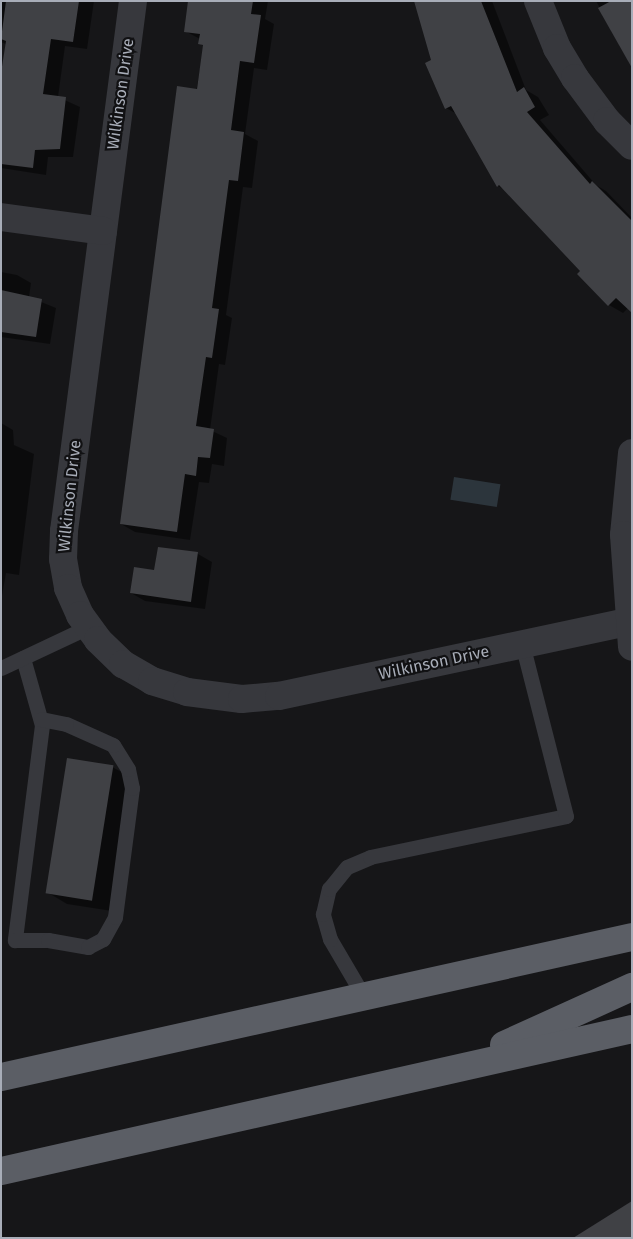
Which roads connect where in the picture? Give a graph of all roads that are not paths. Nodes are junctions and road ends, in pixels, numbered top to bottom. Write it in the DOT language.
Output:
graph roads {
  1 [pos="133,1"];
  2 [pos="538,1"];
  3 [pos="632,146"];
  4 [pos="1,217"];
  5 [pos="103,231"];
  6 [pos="632,453"];
  7 [pos="88,627"];
  8 [pos="630,634"];
  9 [pos="522,644"];
  10 [pos="23,658"];
  11 [pos="1,668"];
  12 [pos="41,719"];
  13 [pos="632,937"];
  14 [pos="8,942"];
  15 [pos="632,987"];
  16 [pos="364,997"];
  17 [pos="632,1029"];
  18 [pos="455,1067"];
  19 [pos="1,1077"];
  20 [pos="1,1171"];
  1 -- 5 [label="street, Wilkinson Drive"];
  2 -- 3 [label="street"];
  4 -- 5 [label="street"];
  5 -- 7 [label="street, Wilkinson Drive"];
  6 -- 8 [label="street"];
  7 -- 9 [label="street, Wilkinson Drive"];
  7 -- 10 [label="lane"];
  8 -- 9 [label="street, Wilkinson Drive"];
  9 -- 16 [label="lane"];
  10 -- 11 [label="lane"];
  10 -- 12 [label="lane"];
  12 -- 14 [label="lane"];
  12 -- 14 [label="lane"];
  13 -- 16 [label="highway"];
  15 -- 18 [label="highway"];
  16 -- 19 [label="highway"];
  17 -- 18 [label="highway"];
  18 -- 20 [label="highway"];
}
